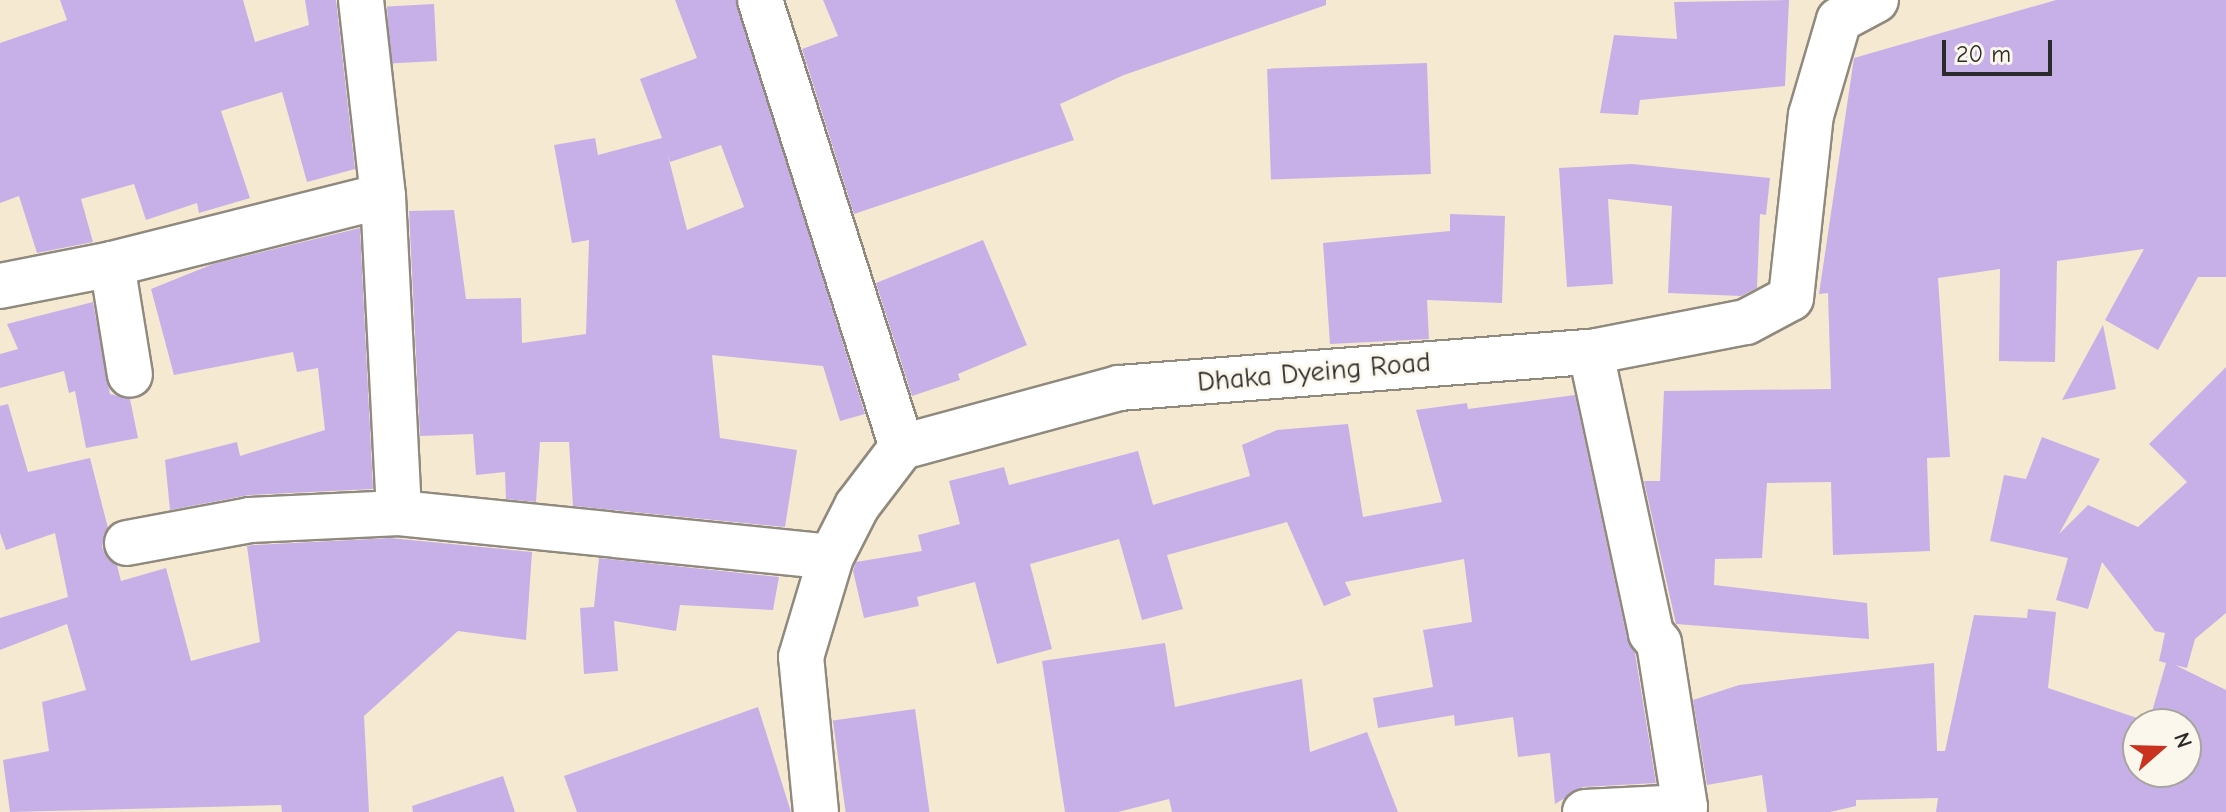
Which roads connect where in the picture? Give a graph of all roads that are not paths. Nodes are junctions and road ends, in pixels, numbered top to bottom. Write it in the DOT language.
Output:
graph roads {
  1 [pos="361,0"];
  2 [pos="760,0"];
  3 [pos="1876,0"];
  4 [pos="383,196"];
  5 [pos="112,264"];
  6 [pos="0,286"];
  7 [pos="1591,352"];
  8 [pos="130,375"];
  9 [pos="902,447"];
  10 [pos="399,513"];
  11 [pos="127,543"];
  12 [pos="831,557"];
  13 [pos="816,812"];
  14 [pos="1585,812"];
  1 -- 4 [label="street"];
  2 -- 9 [label="street"];
  3 -- 7 [label="street, Dhaka Dyeing Road"];
  4 -- 5 [label="street"];
  4 -- 10 [label="street"];
  5 -- 6 [label="street"];
  5 -- 8 [label="street"];
  7 -- 9 [label="street, Dhaka Dyeing Road"];
  7 -- 14 [label="street"];
  9 -- 12 [label="street"];
  10 -- 11 [label="street"];
  10 -- 12 [label="street"];
  12 -- 13 [label="street"];
}
